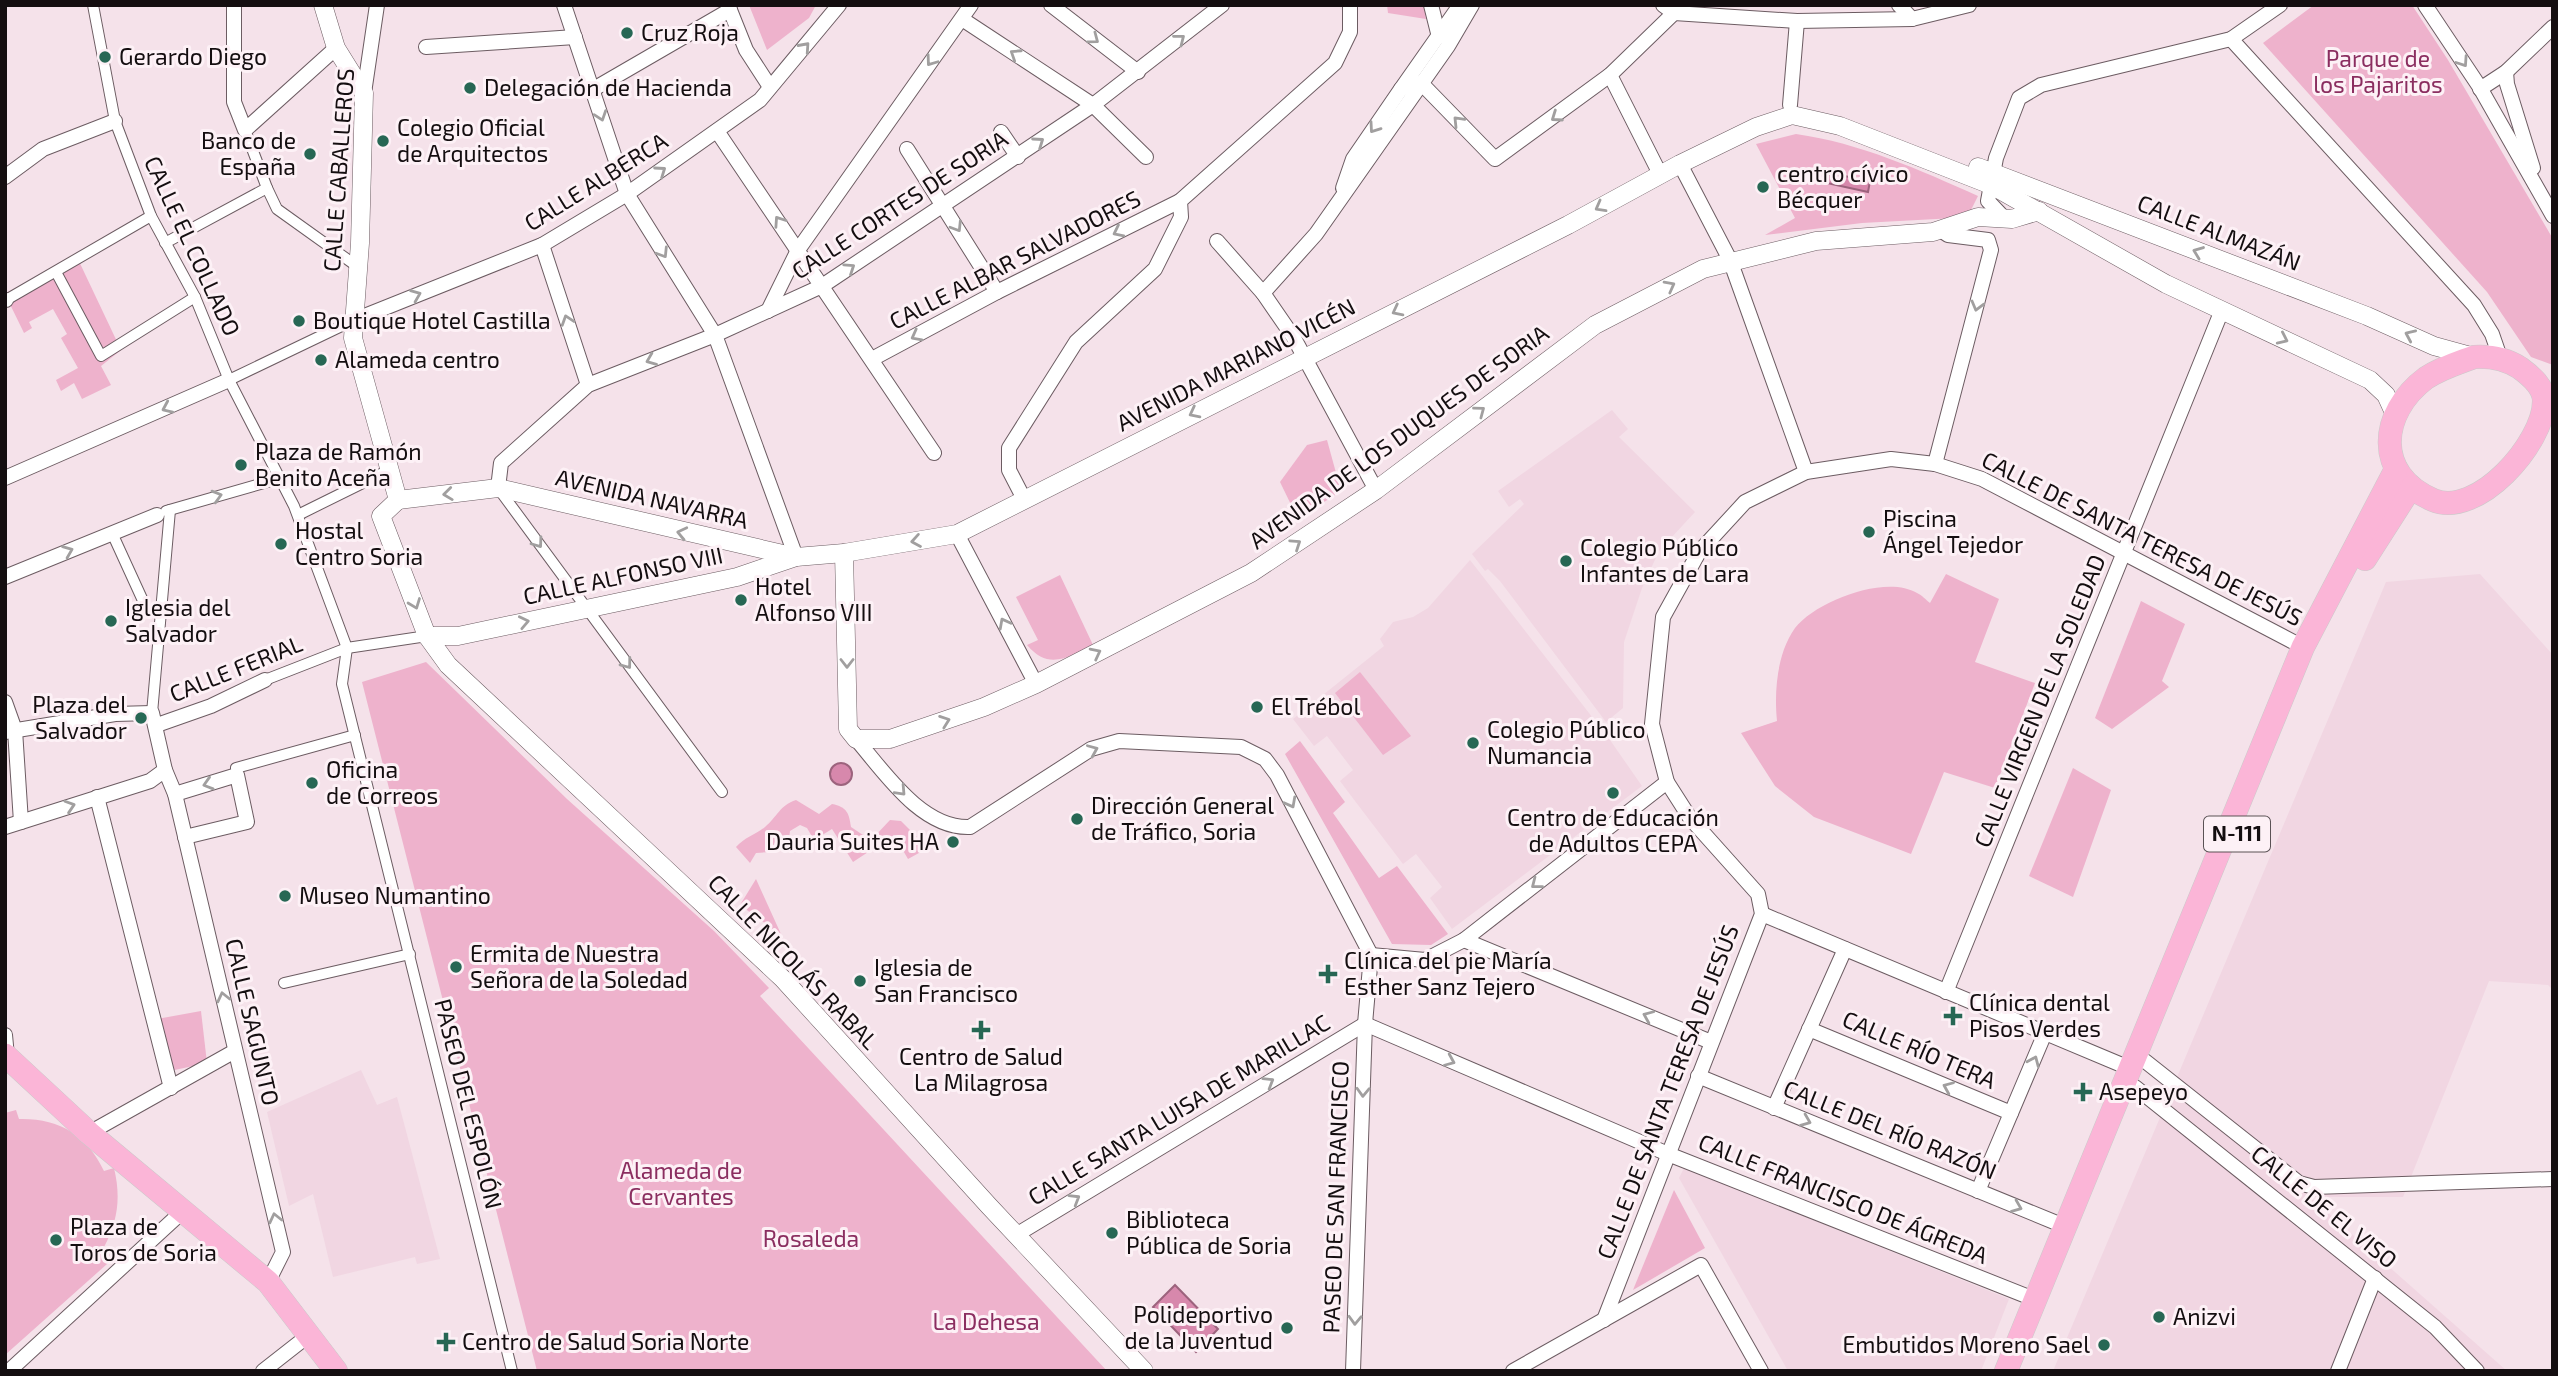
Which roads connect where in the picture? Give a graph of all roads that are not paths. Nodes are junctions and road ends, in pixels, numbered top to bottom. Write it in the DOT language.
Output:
graph roads {
  1 [pos="93,5"];
  2 [pos="234,5"];
  3 [pos="323,5"];
  4 [pos="377,5"];
  5 [pos="564,5"];
  6 [pos="839,5"];
  7 [pos="971,5"];
  8 [pos="1051,5"];
  9 [pos="1222,5"];
  10 [pos="1350,5"];
  11 [pos="1431,5"];
  12 [pos="1460,5"];
  13 [pos="1472,5"];
  14 [pos="1899,5"];
  15 [pos="1969,5"];
  16 [pos="2280,5"];
  17 [pos="2425,5"];
  18 [pos="729,8"];
  19 [pos="1668,9"];
  20 [pos="962,19"];
  21 [pos="1912,19"];
  22 [pos="1797,22"];
  23 [pos="2553,27"];
  24 [pos="575,37"];
  25 [pos="1439,37"];
  26 [pos="2231,39"];
  27 [pos="426,47"];
  28 [pos="336,48"];
  29 [pos="1138,72"];
  30 [pos="1611,75"];
  31 [pos="2506,78"];
  32 [pos="1422,83"];
  33 [pos="770,87"];
  34 [pos="1401,89"];
  35 [pos="592,90"];
  36 [pos="2481,90"];
  37 [pos="364,93"];
  38 [pos="1790,105"];
  39 [pos="1093,106"];
  40 [pos="115,121"];
  41 [pos="244,130"];
  42 [pos="718,131"];
  43 [pos="1001,132"];
  44 [pos="908,149"];
  45 [pos="1018,157"];
  46 [pos="1146,157"];
  47 [pos="1949,162"];
  48 [pos="1680,164"];
  49 [pos="7,172"];
  50 [pos="1660,174"];
  51 [pos="1992,179"];
  52 [pos="267,188"];
  53 [pos="627,194"];
  54 [pos="2543,198"];
  55 [pos="1180,201"];
  56 [pos="1339,203"];
  57 [pos="943,205"];
  58 [pos="2039,211"];
  59 [pos="151,216"];
  60 [pos="2553,216"];
  61 [pos="2005,219"];
  62 [pos="1942,231"];
  63 [pos="1217,241"];
  64 [pos="165,243"];
  65 [pos="542,245"];
  66 [pos="798,250"];
  67 [pos="1730,260"];
  68 [pos="358,267"];
  69 [pos="55,272"];
  70 [pos="822,286"];
  71 [pos="998,292"];
  72 [pos="1263,293"];
  73 [pos="195,298"];
  74 [pos="6,300"];
  75 [pos="2222,310"];
  76 [pos="768,311"];
  77 [pos="353,330"];
  78 [pos="715,335"];
  79 [pos="1303,358"];
  80 [pos="2487,358"];
  81 [pos="872,359"];
  82 [pos="229,380"];
  83 [pos="588,385"];
  84 [pos="2546,387"];
  85 [pos="2396,417"];
  86 [pos="2546,422"];
  87 [pos="934,453"];
  88 [pos="1936,464"];
  89 [pos="389,470"];
  90 [pos="1806,472"];
  91 [pos="5,478"];
  92 [pos="2404,478"];
  93 [pos="278,479"];
  94 [pos="498,488"];
  95 [pos="1376,490"];
  96 [pos="1024,499"];
  97 [pos="398,500"];
  98 [pos="296,510"];
  99 [pos="163,512"];
  100 [pos="112,533"];
  101 [pos="957,534"];
  102 [pos="844,553"];
  103 [pos="2123,555"];
  104 [pos="796,557"];
  105 [pos="2352,568"];
  106 [pos="5,577"];
  107 [pos="144,603"];
  108 [pos="586,610"];
  109 [pos="427,636"];
  110 [pos="457,636"];
  111 [pos="2303,647"];
  112 [pos="346,648"];
  113 [pos="448,665"];
  114 [pos="265,681"];
  115 [pos="1036,684"];
  116 [pos="5,702"];
  117 [pos="154,719"];
  118 [pos="10,731"];
  119 [pos="355,735"];
  120 [pos="856,739"];
  121 [pos="165,770"];
  122 [pos="237,775"];
  123 [pos="1667,782"];
  124 [pos="722,792"];
  125 [pos="175,794"];
  126 [pos="97,797"];
  127 [pos="21,822"];
  128 [pos="5,827"];
  129 [pos="185,837"];
  130 [pos="1762,914"];
  131 [pos="1464,940"];
  132 [pos="1845,949"];
  133 [pos="410,954"];
  134 [pos="1371,955"];
  135 [pos="284,983"];
  136 [pos="1946,992"];
  137 [pos="1365,1024"];
  138 [pos="1809,1029"];
  139 [pos="2045,1033"];
  140 [pos="1711,1042"];
  141 [pos="235,1051"];
  142 [pos="8,1058"];
  143 [pos="2137,1072"];
  144 [pos="1698,1076"];
  145 [pos="171,1088"];
  146 [pos="1774,1108"];
  147 [pos="2011,1114"];
  148 [pos="89,1133"];
  149 [pos="1668,1154"];
  150 [pos="2553,1179"];
  151 [pos="1978,1191"];
  152 [pos="183,1211"];
  153 [pos="2064,1226"];
  154 [pos="1016,1234"];
  155 [pos="2375,1278"];
  156 [pos="268,1282"];
  157 [pos="2034,1299"];
  158 [pos="1604,1320"];
  159 [pos="309,1335"];
  160 [pos="9,1371"];
  161 [pos="263,1371"];
  162 [pos="336,1371"];
  163 [pos="512,1371"];
  164 [pos="1144,1371"];
  165 [pos="1353,1371"];
  166 [pos="1513,1371"];
  167 [pos="1761,1371"];
  168 [pos="2006,1371"];
  169 [pos="2022,1371"];
  170 [pos="2338,1371"];
  171 [pos="2477,1371"];
  1 -- 40 [label="street, CALLE EL COLLADO"];
  2 -- 41 [label="street"];
  3 -- 28 [label="street"];
  4 -- 37 [label="street, CALLE CABALLEROS"];
  5 -- 24 [label="street"];
  33 -- 6 [label="street, CALLE ALBERCA, one-way"];
  7 -- 20 [label="street"];
  8 -- 29 [label="street, one-way"];
  29 -- 9 [label="street, CALLE CORTES DE SORIA, one-way"];
  10 -- 55 [label="street, CALLE ALBAR SALVADORES"];
  11 -- 25 [label="street"];
  12 -- 25 [label="street"];
  13 -- 32 [label="street"];
  14 -- 21 [label="street"];
  15 -- 21 [label="street"];
  16 -- 26 [label="street"];
  17 -- 36 [label="street, one-way"];
  18 -- 33 [label="street"];
  18 -- 35 [label="street"];
  19 -- 22 [label="street"];
  19 -- 30 [label="street"];
  39 -- 20 [label="street, one-way"];
  20 -- 66 [label="street, one-way"];
  21 -- 22 [label="street"];
  22 -- 38 [label="street"];
  23 -- 31 [label="street"];
  24 -- 27 [label="street"];
  24 -- 35 [label="street"];
  25 -- 34 [label="street"];
  26 -- 51 [label="street"];
  26 -- 80 [label="street"];
  28 -- 37 [label="street"];
  28 -- 41 [label="street"];
  29 -- 39 [label="street, CALLE CORTES DE SORIA"];
  30 -- 32 [label="street, one-way"];
  30 -- 50 [label="street"];
  31 -- 36 [label="street"];
  31 -- 54 [label="street"];
  32 -- 34 [label="street"];
  32 -- 56 [label="street"];
  33 -- 42 [label="street, CALLE ALBERCA"];
  34 -- 56 [label="street, one-way"];
  35 -- 53 [label="street, one-way"];
  36 -- 54 [label="street"];
  37 -- 68 [label="street, CALLE CABALLEROS"];
  38 -- 47 [label="street"];
  38 -- 48 [label="street, AVENIDA MARIANO VICÉN"];
  45 -- 39 [label="street, CALLE CORTES DE SORIA, one-way"];
  39 -- 46 [label="street"];
  40 -- 49 [label="street"];
  40 -- 59 [label="street, CALLE EL COLLADO"];
  41 -- 52 [label="street"];
  53 -- 42 [label="street, CALLE ALBERCA, one-way"];
  66 -- 42 [label="street, one-way"];
  43 -- 45 [label="street"];
  44 -- 57 [label="street"];
  45 -- 57 [label="street, CALLE CORTES DE SORIA"];
  47 -- 48 [label="street, AVENIDA MARIANO VICÉN"];
  47 -- 51 [label="street, CALLE ALMAZÁN"];
  48 -- 50 [label="street, AVENIDA MARIANO VICÉN"];
  48 -- 67 [label="street"];
  50 -- 79 [label="street, AVENIDA MARIANO VICÉN, one-way"];
  51 -- 58 [label="street, CALLE ALMAZÁN"];
  51 -- 61 [label="street"];
  80 -- 51 [label="street, CALLE ALMAZÁN, one-way"];
  52 -- 64 [label="street"];
  52 -- 68 [label="street"];
  53 -- 65 [label="street, CALLE ALBERCA"];
  53 -- 78 [label="street, one-way"];
  54 -- 60 [label="street"];
  55 -- 71 [label="street, CALLE ALBAR SALVADORES, one-way"];
  55 -- 96 [label="street"];
  56 -- 72 [label="street"];
  70 -- 57 [label="street, CALLE CORTES DE SORIA, one-way"];
  57 -- 71 [label="street, one-way"];
  58 -- 61 [label="street, AVENIDA DE LOS DUQUES DE SORIA"];
  58 -- 75 [label="street, CALLE ALMAZÁN"];
  59 -- 64 [label="street, CALLE EL COLLADO"];
  59 -- 69 [label="street"];
  61 -- 62 [label="street, AVENIDA DE LOS DUQUES DE SORIA"];
  62 -- 67 [label="street, AVENIDA DE LOS DUQUES DE SORIA"];
  62 -- 88 [label="street, one-way"];
  63 -- 72 [label="street"];
  64 -- 73 [label="street, CALLE EL COLLADO"];
  77 -- 65 [label="street, CALLE ALBERCA, one-way"];
  83 -- 65 [label="street, one-way"];
  66 -- 70 [label="street"];
  66 -- 76 [label="street"];
  67 -- 90 [label="street"];
  95 -- 67 [label="street, AVENIDA DE LOS DUQUES DE SORIA, one-way"];
  68 -- 77 [label="street, CALLE CABALLEROS"];
  69 -- 73 [label="street"];
  69 -- 74 [label="street"];
  70 -- 76 [label="street, CALLE CORTES DE SORIA"];
  70 -- 81 [label="street"];
  71 -- 81 [label="street, CALLE ALBAR SALVADORES, one-way"];
  72 -- 79 [label="street"];
  73 -- 82 [label="street, CALLE EL COLLADO"];
  75 -- 85 [label="street, CALLE ALMAZÁN, one-way"];
  75 -- 103 [label="street, CALLE VIRGEN DE LA SOLEDAD"];
  76 -- 78 [label="street, CALLE CORTES DE SORIA"];
  77 -- 82 [label="street"];
  77 -- 89 [label="street"];
  78 -- 83 [label="street, CALLE CORTES DE SORIA, one-way"];
  78 -- 104 [label="street"];
  79 -- 95 [label="street"];
  79 -- 96 [label="street, AVENIDA MARIANO VICÉN, one-way"];
  80 -- 84 [label="main road"];
  80 -- 85 [label="main road"];
  81 -- 87 [label="street"];
  82 -- 91 [label="street, one-way"];
  82 -- 93 [label="street, CALLE EL COLLADO"];
  83 -- 94 [label="street, CALLE CORTES DE SORIA"];
  84 -- 86 [label="main road"];
  85 -- 92 [label="main road"];
  86 -- 92 [label="main road"];
  88 -- 90 [label="street, CALLE DE SANTA TERESA DE JESÚS"];
  88 -- 103 [label="street, CALLE DE SANTA TERESA DE JESÚS"];
  89 -- 97 [label="street"];
  89 -- 98 [label="street"];
  90 -- 123 [label="street, CALLE DE SANTA TERESA DE JESÚS"];
  92 -- 105 [label="main road"];
  93 -- 98 [label="street, CALLE EL COLLADO"];
  99 -- 93 [label="street, one-way"];
  94 -- 97 [label="street, AVENIDA NAVARRA, one-way"];
  104 -- 94 [label="street, AVENIDA NAVARRA, one-way"];
  94 -- 108 [label="street, one-way"];
  115 -- 95 [label="street, AVENIDA DE LOS DUQUES DE SORIA, one-way"];
  96 -- 101 [label="street, AVENIDA MARIANO VICÉN"];
  97 -- 109 [label="street, CALLE NICOLÁS RABAL, one-way"];
  98 -- 112 [label="street, CALLE EL COLLADO"];
  99 -- 100 [label="street"];
  99 -- 117 [label="street"];
  106 -- 100 [label="street, one-way"];
  100 -- 107 [label="street"];
  101 -- 102 [label="street, AVENIDA MARIANO VICÉN, one-way"];
  115 -- 101 [label="street, one-way"];
  102 -- 104 [label="street, AVENIDA MARIANO VICÉN"];
  102 -- 120 [label="street, one-way"];
  103 -- 111 [label="street, CALLE DE SANTA TERESA DE JESÚS"];
  103 -- 136 [label="street, CALLE VIRGEN DE LA SOLEDAD"];
  104 -- 108 [label="street, CALLE ALFONSO VIII"];
  105 -- 111 [label="main road"];
  105 -- 143 [label="main road, N-111"];
  110 -- 108 [label="street, CALLE ALFONSO VIII, one-way"];
  108 -- 124 [label="street, one-way"];
  109 -- 110 [label="street, CALLE ALFONSO VIII"];
  109 -- 112 [label="street, CALLE FERIAL"];
  109 -- 113 [label="street, CALLE NICOLÁS RABAL"];
  110 -- 113 [label="street"];
  111 -- 143 [label="main road"];
  112 -- 114 [label="street, CALLE FERIAL"];
  112 -- 119 [label="street, PASEO DEL ESPOLÓN"];
  113 -- 154 [label="street, CALLE NICOLÁS RABAL"];
  114 -- 117 [label="street, CALLE FERIAL"];
  120 -- 115 [label="street, AVENIDA DE LOS DUQUES DE SORIA, one-way"];
  116 -- 118 [label="street"];
  117 -- 118 [label="street, CALLE FERIAL"];
  117 -- 121 [label="street"];
  118 -- 127 [label="street"];
  119 -- 122 [label="street"];
  119 -- 133 [label="street, PASEO DEL ESPOLÓN"];
  120 -- 134 [label="street, one-way"];
  121 -- 125 [label="street, CALLE SAGUNTO"];
  121 -- 126 [label="street"];
  122 -- 125 [label="street, one-way"];
  122 -- 129 [label="street"];
  123 -- 130 [label="street, CALLE DE SANTA TERESA DE JESÚS"];
  123 -- 131 [label="street, one-way"];
  125 -- 129 [label="street, CALLE SAGUNTO"];
  127 -- 126 [label="street, one-way"];
  126 -- 145 [label="street"];
  127 -- 128 [label="street"];
  141 -- 129 [label="street, CALLE SAGUNTO, one-way"];
  130 -- 132 [label="street"];
  130 -- 140 [label="street, CALLE DE SANTA TERESA DE JESÚS"];
  131 -- 134 [label="street"];
  140 -- 131 [label="street, one-way"];
  132 -- 136 [label="street"];
  132 -- 138 [label="street"];
  133 -- 135 [label="street"];
  133 -- 163 [label="street, PASEO DEL ESPOLÓN"];
  134 -- 137 [label="street, PASEO DE SAN FRANCISCO"];
  136 -- 139 [label="street"];
  137 -- 149 [label="street, CALLE FRANCISCO DE ÁGREDA, one-way"];
  154 -- 137 [label="street, CALLE SANTA LUISA DE MARILLAC, one-way"];
  137 -- 165 [label="street, PASEO DE SAN FRANCISCO, one-way"];
  138 -- 146 [label="street"];
  147 -- 138 [label="street, CALLE RÍO TERA, one-way"];
  139 -- 143 [label="street"];
  147 -- 139 [label="street, one-way"];
  140 -- 144 [label="street, CALLE DE SANTA TERESA DE JESÚS"];
  141 -- 145 [label="street"];
  156 -- 141 [label="street, CALLE SAGUNTO, one-way"];
  142 -- 148 [label="main road"];
  143 -- 150 [label="street"];
  143 -- 153 [label="main road"];
  143 -- 155 [label="street, CALLE DE EL VISO"];
  143 -- 169 [label="main road, N-111"];
  144 -- 146 [label="street, CALLE DEL RÍO RAZÓN"];
  144 -- 149 [label="street, CALLE DE SANTA TERESA DE JESÚS"];
  145 -- 148 [label="street"];
  146 -- 151 [label="street, CALLE DEL RÍO RAZÓN, one-way"];
  147 -- 151 [label="street"];
  148 -- 152 [label="main road"];
  149 -- 157 [label="street, CALLE FRANCISCO DE ÁGREDA"];
  149 -- 158 [label="street, CALLE DE SANTA TERESA DE JESÚS"];
  151 -- 153 [label="street, CALLE DEL RÍO RAZÓN, one-way"];
  152 -- 156 [label="main road"];
  152 -- 160 [label="street"];
  153 -- 157 [label="main road"];
  154 -- 164 [label="street, CALLE NICOLÁS RABAL"];
  155 -- 170 [label="street"];
  155 -- 171 [label="street, CALLE DE EL VISO"];
  156 -- 159 [label="main road"];
  157 -- 168 [label="main road"];
  158 -- 166 [label="street"];
  158 -- 167 [label="street"];
  159 -- 161 [label="street"];
  159 -- 162 [label="main road"];
}
